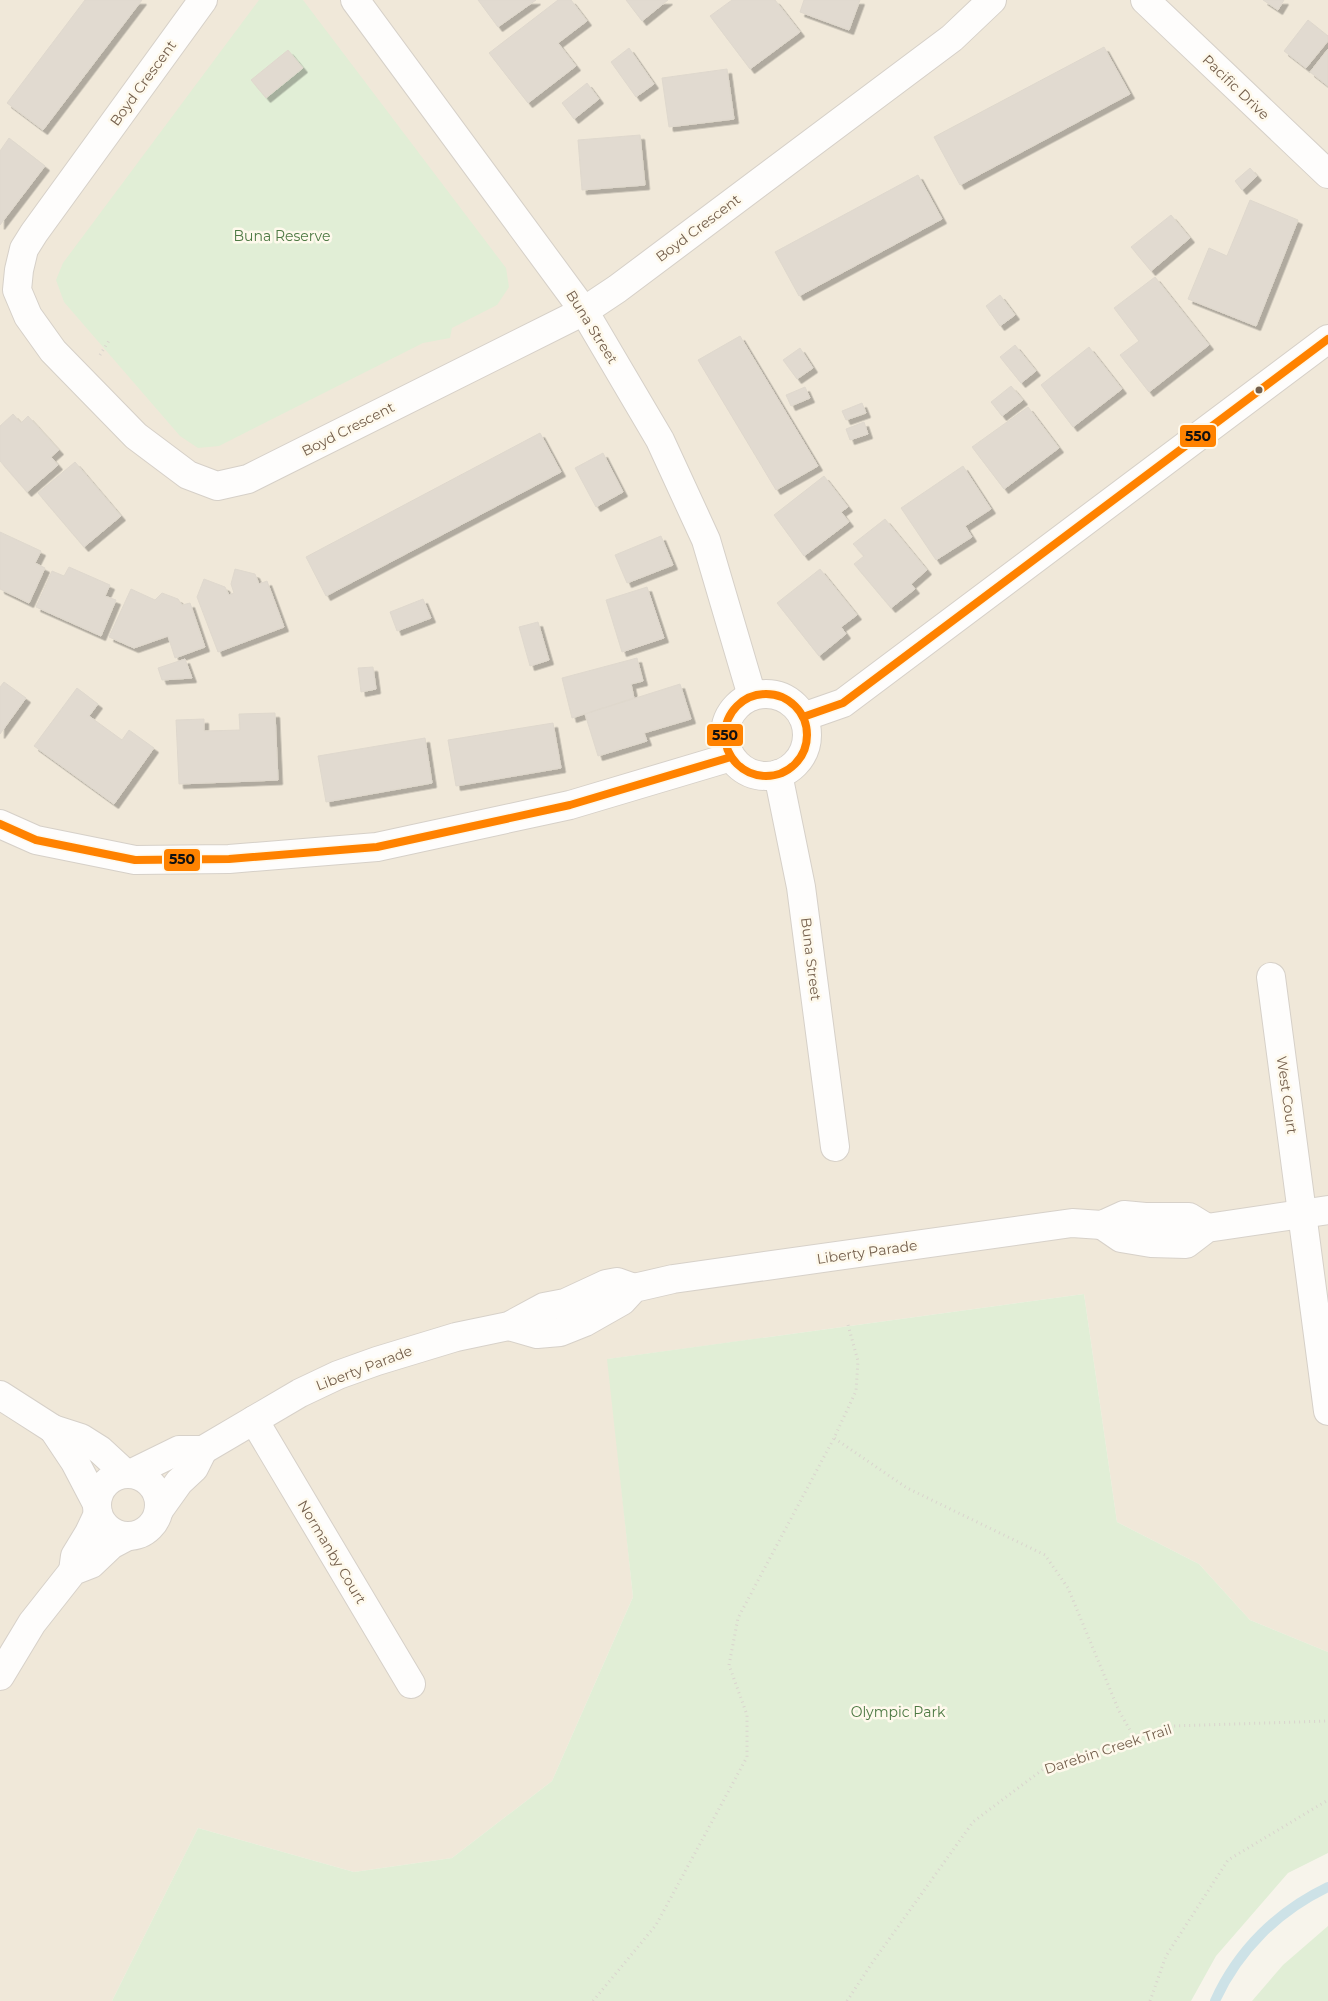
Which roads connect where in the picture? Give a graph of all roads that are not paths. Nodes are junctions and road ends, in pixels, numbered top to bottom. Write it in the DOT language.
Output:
graph roads {
  1 [pos="203,0"];
  2 [pos="355,0"];
  3 [pos="992,0"];
  4 [pos="1145,0"];
  5 [pos="1328,174"];
  6 [pos="584,311"];
  7 [pos="1328,338"];
  8 [pos="752,696"];
  9 [pos="803,717"];
  10 [pos="731,757"];
  11 [pos="778,774"];
  12 [pos="0,824"];
  13 [pos="1270,977"];
  14 [pos="835,1146"];
  15 [pos="1315,1212"];
  16 [pos="0,1395"];
  17 [pos="1328,1411"];
  18 [pos="254,1420"];
  19 [pos="53,1429"];
  20 [pos="203,1450"];
  21 [pos="128,1474"];
  22 [pos="98,1509"];
  23 [pos="159,1510"];
  24 [pos="128,1536"];
  25 [pos="73,1571"];
  26 [pos="0,1676"];
  27 [pos="412,1684"];
  1 -- 6 [label="street, Boyd Crescent"];
  2 -- 6 [label="street, Buna Street"];
  3 -- 6 [label="street, Boyd Crescent"];
  4 -- 5 [label="street, Pacific Drive"];
  6 -- 8 [label="street, Buna Street"];
  7 -- 9 [label="street"];
  8 -- 9 [label="street"];
  8 -- 10 [label="street"];
  9 -- 11 [label="street"];
  10 -- 11 [label="street"];
  10 -- 12 [label="street"];
  11 -- 14 [label="street, Buna Street"];
  13 -- 15 [label="street, West Court"];
  15 -- 17 [label="street, West Court"];
  15 -- 18 [label="street, Liberty Parade"];
  16 -- 19 [label="street"];
  18 -- 20 [label="street, Liberty Parade"];
  18 -- 27 [label="street, Normanby Court"];
  19 -- 21 [label="street"];
  19 -- 22 [label="street"];
  20 -- 21 [label="street, Liberty Parade"];
  20 -- 23 [label="street, Liberty Parade"];
  21 -- 22 [label="street"];
  21 -- 23 [label="street"];
  22 -- 24 [label="street"];
  22 -- 25 [label="street"];
  23 -- 24 [label="street"];
  24 -- 25 [label="street"];
  25 -- 26 [label="street"];
}
